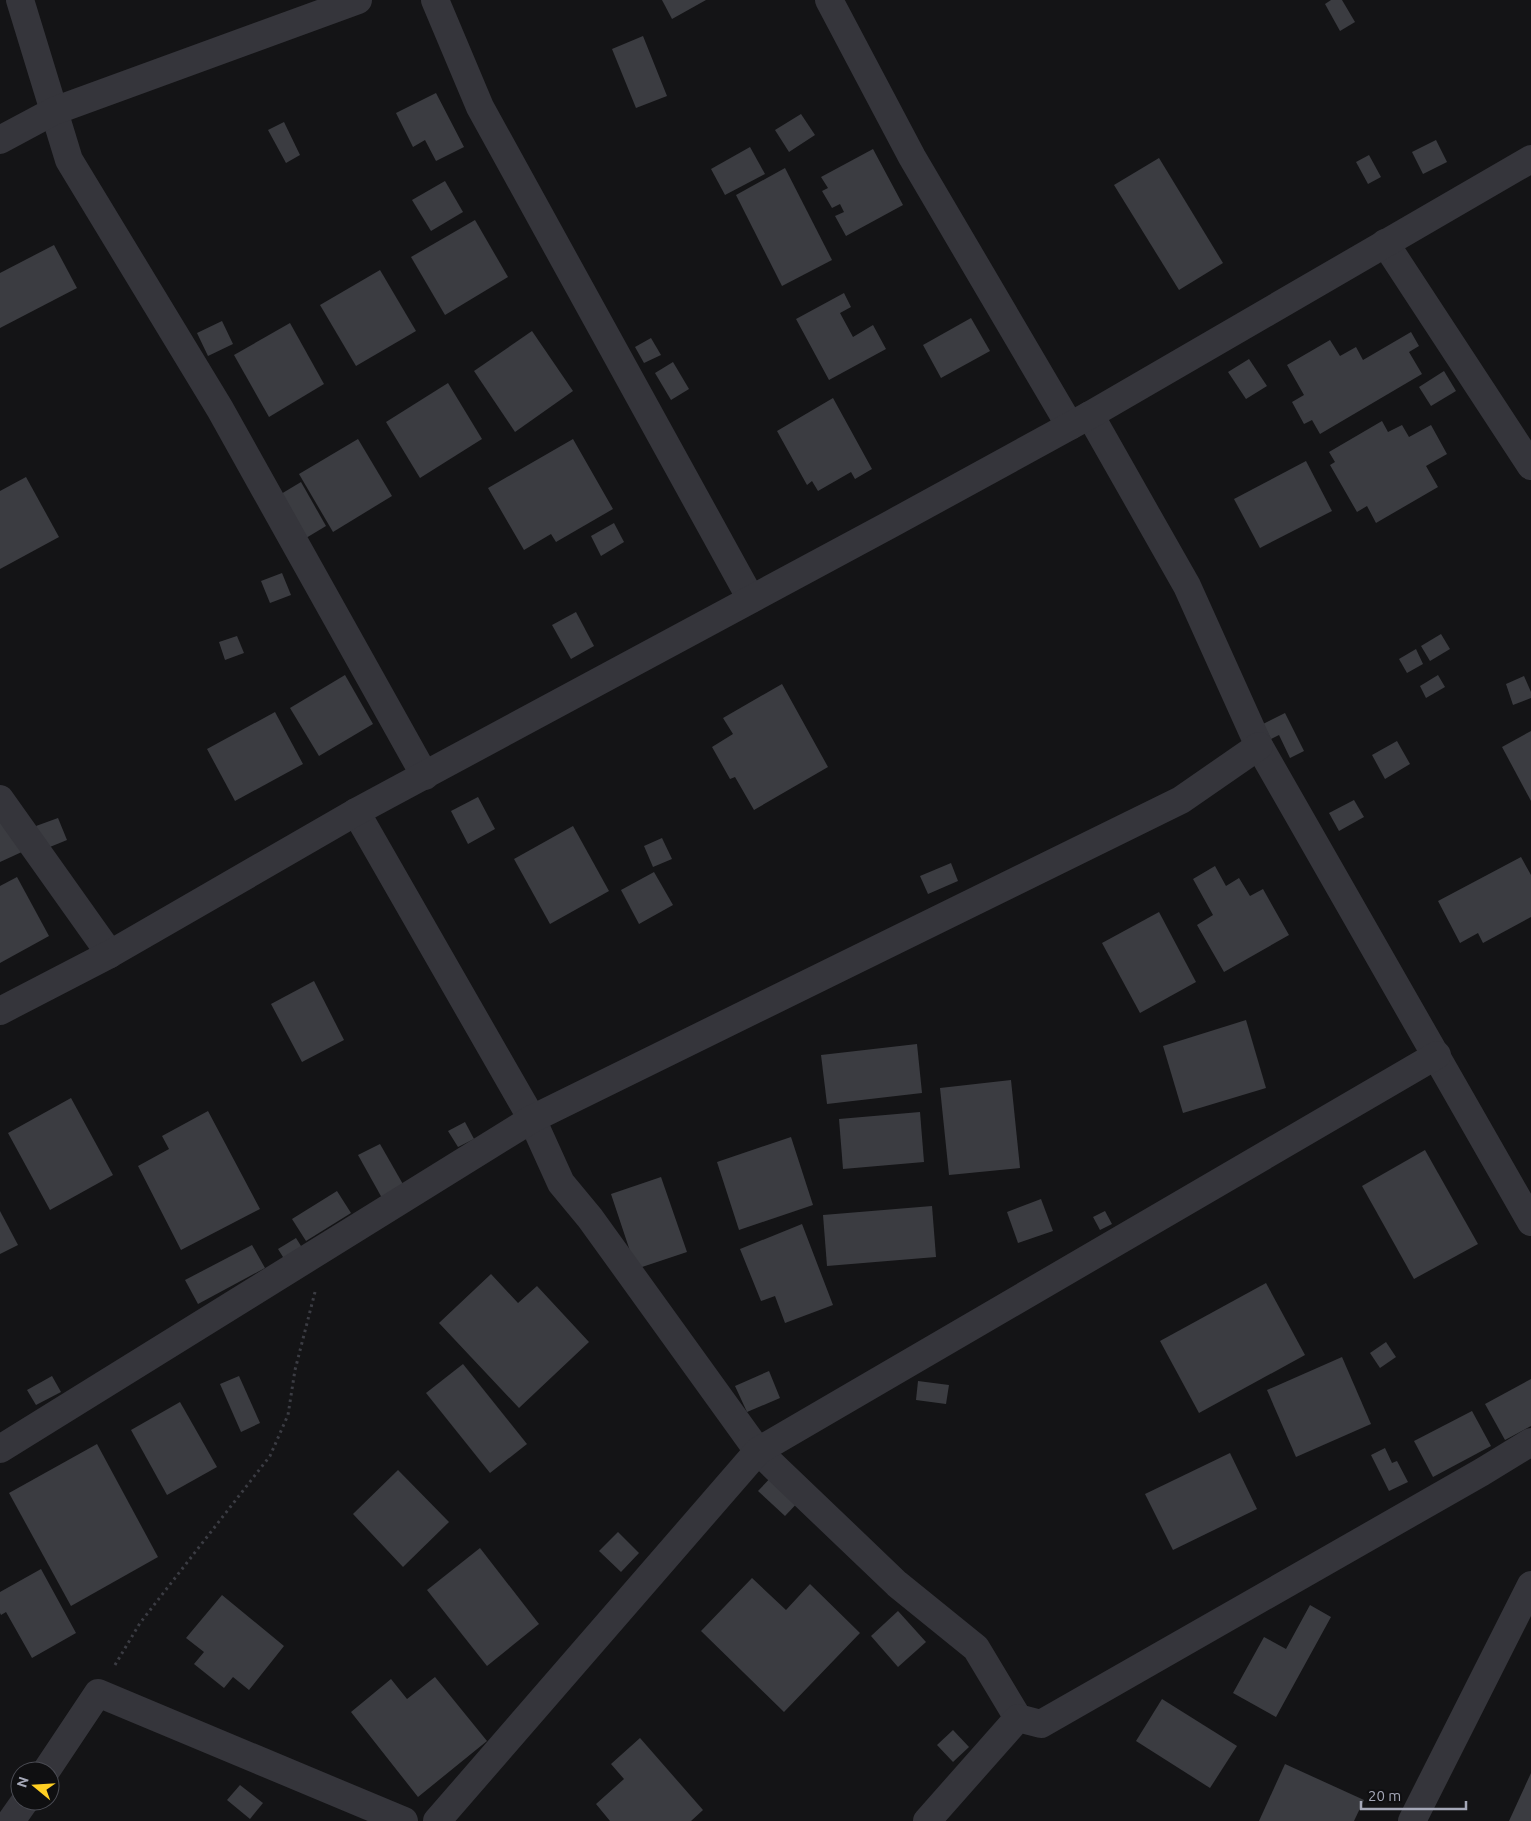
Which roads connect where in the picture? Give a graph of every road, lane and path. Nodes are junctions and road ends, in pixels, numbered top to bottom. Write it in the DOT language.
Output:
graph roads {
  1 [pos="20,0"];
  2 [pos="358,0"];
  3 [pos="435,0"];
  4 [pos="829,0"];
  5 [pos="54,111"];
  6 [pos="0,140"];
  7 [pos="1531,159"];
  8 [pos="1385,243"];
  9 [pos="1080,420"];
  10 [pos="1531,466"];
  11 [pos="751,599"];
  12 [pos="1259,746"];
  13 [pos="425,776"];
  14 [pos="0,799"];
  15 [pos="356,812"];
  16 [pos="110,954"];
  17 [pos="0,1011"];
  18 [pos="1437,1055"];
  19 [pos="532,1120"];
  20 [pos="1531,1222"];
  21 [pos="327,1246"];
  22 [pos="1531,1442"];
  23 [pos="0,1449"];
  24 [pos="758,1451"];
  25 [pos="1531,1585"];
  26 [pos="98,1693"];
  27 [pos="1018,1718"];
  28 [pos="53,1761"];
  29 [pos="404,1821"];
  30 [pos="437,1821"];
  31 [pos="927,1821"];
  32 [pos="1412,1821"];
  1 -- 5 [label="street"];
  2 -- 5 [label="street"];
  3 -- 11 [label="street"];
  4 -- 9 [label="street"];
  5 -- 6 [label="street"];
  5 -- 13 [label="street"];
  7 -- 8 [label="street"];
  8 -- 9 [label="street"];
  8 -- 10 [label="street"];
  9 -- 11 [label="street"];
  9 -- 12 [label="street"];
  11 -- 13 [label="street"];
  12 -- 18 [label="street"];
  12 -- 19 [label="street"];
  13 -- 15 [label="street"];
  14 -- 16 [label="street"];
  15 -- 16 [label="street"];
  15 -- 19 [label="street"];
  16 -- 17 [label="street"];
  18 -- 20 [label="street"];
  18 -- 24 [label="street"];
  19 -- 21 [label="street"];
  19 -- 24 [label="street"];
  21 -- 23 [label="street"];
  21 -- 26 [label="path"];
  22 -- 27 [label="street"];
  24 -- 27 [label="street"];
  24 -- 30 [label="street"];
  25 -- 32 [label="street"];
  26 -- 28 [label="street"];
  26 -- 29 [label="street"];
  27 -- 31 [label="street"];
}
